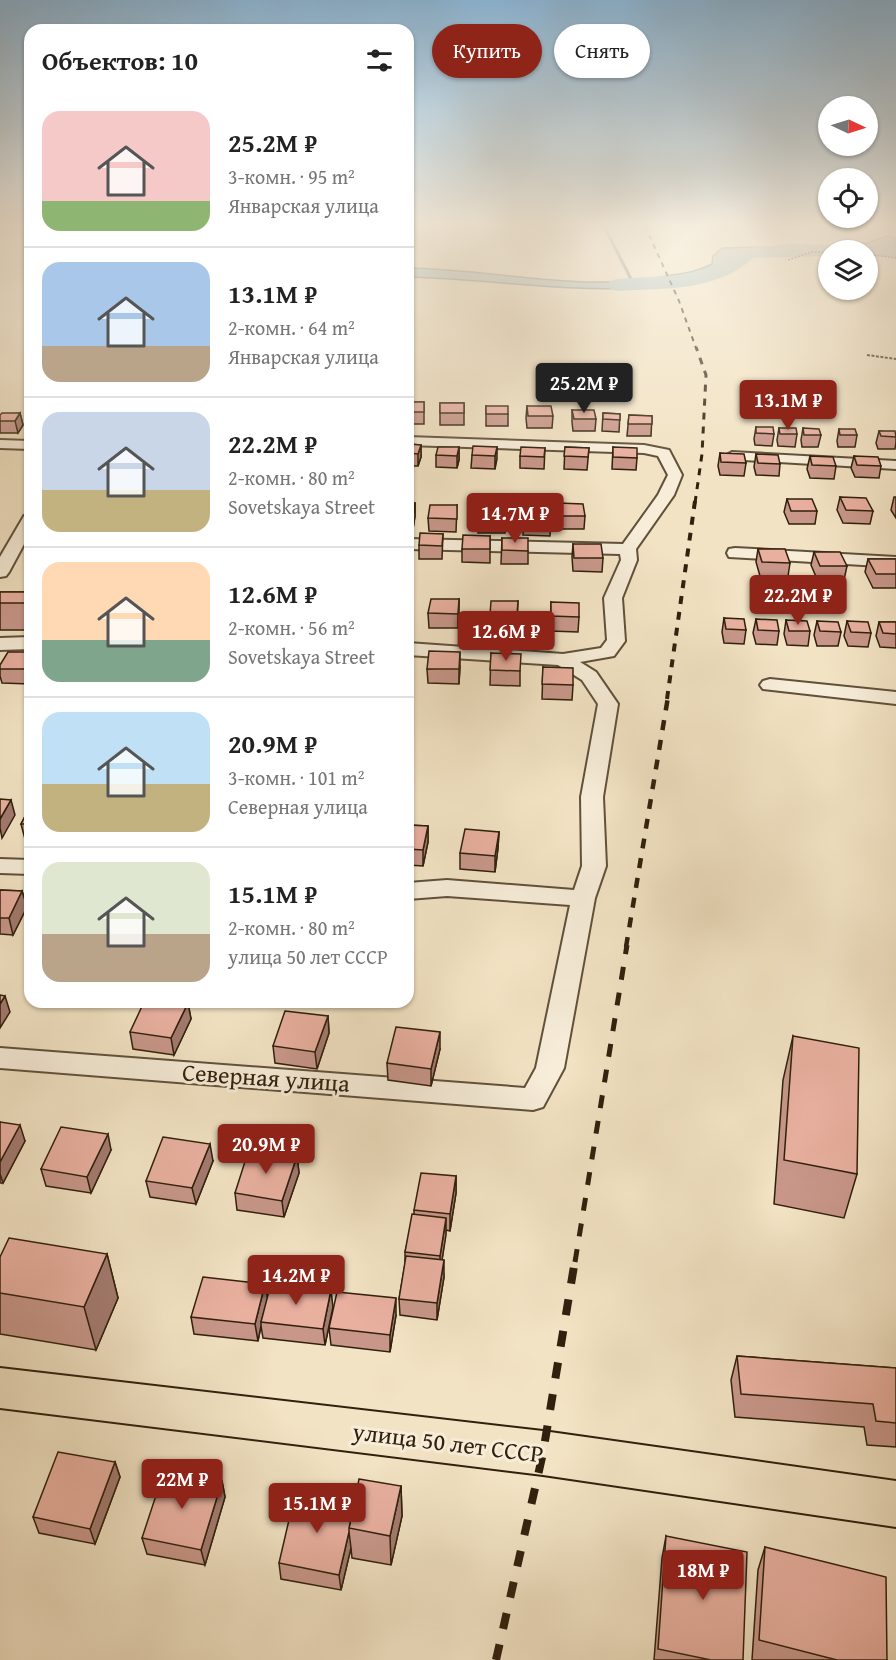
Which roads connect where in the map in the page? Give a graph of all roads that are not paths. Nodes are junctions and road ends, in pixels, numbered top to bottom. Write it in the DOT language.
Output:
graph roads {
  1 [pos="414,441"];
  2 [pos="0,444"];
  3 [pos="24,445"];
  4 [pos="732,456"];
  5 [pos="896,465"];
  6 [pos="24,528"];
  7 [pos="0,531"];
  8 [pos="24,534"];
  9 [pos="414,544"];
  10 [pos="628,549"];
  11 [pos="735,553"];
  12 [pos="896,562"];
  13 [pos="0,572"];
  14 [pos="24,643"];
  15 [pos="0,644"];
  16 [pos="414,649"];
  17 [pos="563,660"];
  18 [pos="770,686"];
  19 [pos="896,698"];
  20 [pos="0,866"];
  21 [pos="24,867"];
  22 [pos="414,891"];
  23 [pos="582,898"];
  24 [pos="0,1058"];
  25 [pos="0,1388"];
  26 [pos="896,1504"];
  1 -- 10 [label="street"];
  2 -- 3 [label="street"];
  4 -- 5 [label="street"];
  6 -- 7 [label="street"];
  8 -- 13 [label="street"];
  9 -- 10 [label="street"];
  10 -- 17 [label="street"];
  11 -- 12 [label="street"];
  14 -- 15 [label="street"];
  16 -- 17 [label="street"];
  17 -- 23 [label="street"];
  18 -- 19 [label="street"];
  20 -- 21 [label="street"];
  22 -- 23 [label="street"];
  23 -- 24 [label="street, Северная улица"];
  25 -- 26 [label="main road, улица 50 лет СССР"];
}
